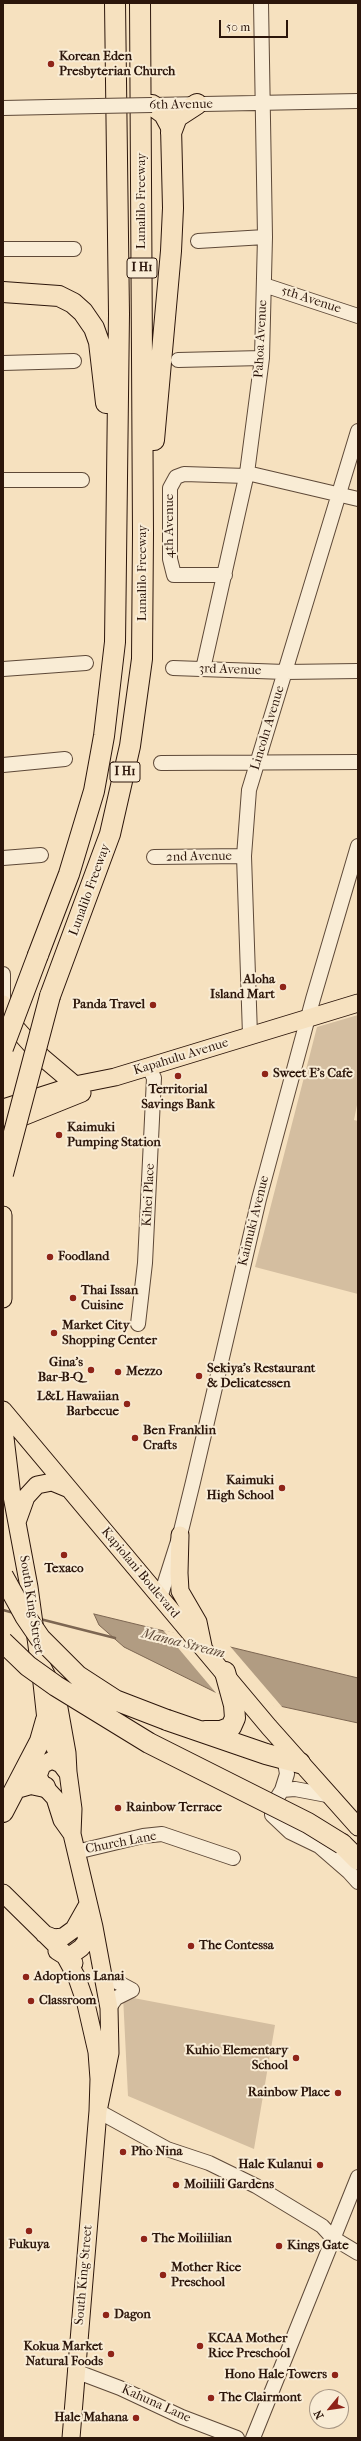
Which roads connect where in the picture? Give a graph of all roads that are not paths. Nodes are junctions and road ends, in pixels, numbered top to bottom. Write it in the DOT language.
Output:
graph roads {
  1 [pos="115,3"];
  2 [pos="140,3"];
  3 [pos="261,3"];
  4 [pos="263,102"];
  5 [pos="358,102"];
  6 [pos="197,104"];
  7 [pos="152,106"];
  8 [pos="3,108"];
  9 [pos="171,132"];
  10 [pos="265,237"];
  11 [pos="198,241"];
  12 [pos="3,249"];
  13 [pos="74,249"];
  14 [pos="264,284"];
  15 [pos="3,292"];
  16 [pos="358,316"];
  17 [pos="262,358"];
  18 [pos="178,360"];
  19 [pos="74,361"];
  20 [pos="3,363"];
  21 [pos="358,431"];
  22 [pos="247,475"];
  23 [pos="3,480"];
  24 [pos="82,480"];
  25 [pos="339,494"];
  26 [pos="358,499"];
  27 [pos="143,533"];
  28 [pos="117,572"];
  29 [pos="224,575"];
  30 [pos="86,663"];
  31 [pos="173,668"];
  32 [pos="3,669"];
  33 [pos="202,669"];
  34 [pos="358,671"];
  35 [pos="285,672"];
  36 [pos="65,760"];
  37 [pos="259,762"];
  38 [pos="358,762"];
  39 [pos="161,763"];
  40 [pos="3,765"];
  41 [pos="358,846"];
  42 [pos="41,855"];
  43 [pos="244,856"];
  44 [pos="154,857"];
  45 [pos="3,858"];
  46 [pos="38,955"];
  47 [pos="3,974"];
  48 [pos="50,996"];
  49 [pos="358,1003"];
  50 [pos="3,1004"];
  51 [pos="308,1018"];
  52 [pos="3,1019"];
  53 [pos="3,1022"];
  54 [pos="250,1036"];
  55 [pos="3,1048"];
  56 [pos="148,1066"];
  57 [pos="115,1078"];
  58 [pos="75,1085"];
  59 [pos="6,1116"];
  60 [pos="3,1141"];
  61 [pos="3,1174"];
  62 [pos="3,1215"];
  63 [pos="3,1299"];
  64 [pos="138,1324"];
  65 [pos="3,1410"];
  66 [pos="3,1421"];
  67 [pos="69,1489"];
  68 [pos="17,1524"];
  69 [pos="180,1534"];
  70 [pos="3,1576"];
  71 [pos="160,1598"];
  72 [pos="198,1640"];
  73 [pos="3,1642"];
  74 [pos="38,1655"];
  75 [pos="225,1672"];
  76 [pos="239,1697"];
  77 [pos="46,1720"];
  78 [pos="201,1731"];
  79 [pos="292,1761"];
  80 [pos="68,1772"];
  81 [pos="45,1787"];
  82 [pos="17,1788"];
  83 [pos="282,1790"];
  84 [pos="332,1796"];
  85 [pos="3,1812"];
  86 [pos="358,1827"];
  87 [pos="72,1834"];
  88 [pos="76,1852"];
  89 [pos="233,1858"];
  90 [pos="358,1860"];
  91 [pos="358,1882"];
  92 [pos="3,1893"];
  93 [pos="3,1905"];
  94 [pos="87,1906"];
  95 [pos="74,1929"];
  96 [pos="27,1932"];
  97 [pos="44,1934"];
  98 [pos="65,1956"];
  99 [pos="83,1972"];
  100 [pos="102,1977"];
  101 [pos="109,2008"];
  102 [pos="90,2021"];
  103 [pos="110,2053"];
  104 [pos="98,2111"];
  105 [pos="358,2177"];
  106 [pos="333,2238"];
  107 [pos="358,2253"];
  108 [pos="76,2371"];
  109 [pos="71,2438"];
  110 [pos="237,2438"];
  111 [pos="253,2438"];
  1 -- 28 [label="highway, Lunalilo Freeway / I H1"];
  2 -- 27 [label="highway, Lunalilo Freeway / I H1"];
  3 -- 4 [label="street, Pahoa Avenue"];
  4 -- 5 [label="street, 6th Avenue"];
  4 -- 6 [label="street, 6th Avenue"];
  4 -- 10 [label="street, Pahoa Avenue"];
  6 -- 7 [label="street, 6th Avenue"];
  6 -- 9 [label="highway"];
  7 -- 8 [label="street, 6th Avenue, bridge"];
  7 -- 9 [label="highway"];
  9 -- 27 [label="highway"];
  10 -- 11 [label="street"];
  10 -- 14 [label="street, Pahoa Avenue"];
  12 -- 13 [label="street"];
  14 -- 16 [label="street, 5th Avenue"];
  14 -- 17 [label="street, Pahoa Avenue"];
  15 -- 28 [label="highway"];
  17 -- 18 [label="street"];
  17 -- 22 [label="street, Pahoa Avenue"];
  19 -- 20 [label="street"];
  21 -- 25 [label="street, Lincoln Avenue"];
  22 -- 25 [label="street, 4th Avenue"];
  22 -- 29 [label="street, Pahoa Avenue"];
  22 -- 29 [label="street, 4th Avenue"];
  23 -- 24 [label="street"];
  25 -- 26 [label="street, 4th Avenue"];
  25 -- 35 [label="street, Lincoln Avenue"];
  27 -- 48 [label="highway, Lunalilo Freeway / I H1"];
  28 -- 46 [label="highway, Lunalilo Freeway / I H1"];
  29 -- 33 [label="street, Pahoa Avenue"];
  30 -- 32 [label="street"];
  31 -- 33 [label="street, 3rd Avenue"];
  33 -- 35 [label="street, 3rd Avenue"];
  34 -- 35 [label="street, 3rd Avenue"];
  35 -- 37 [label="street, Lincoln Avenue"];
  36 -- 40 [label="street"];
  37 -- 38 [label="street"];
  37 -- 39 [label="street"];
  37 -- 43 [label="street, Lincoln Avenue"];
  41 -- 51 [label="street, Kaimuki Avenue"];
  42 -- 45 [label="street"];
  43 -- 44 [label="street, 2nd Avenue"];
  43 -- 54 [label="street, Lincoln Avenue"];
  46 -- 52 [label="highway, bridge"];
  46 -- 55 [label="highway, Lunalilo Freeway / I H1, bridge"];
  47 -- 50 [label="street"];
  48 -- 59 [label="highway, Lunalilo Freeway / I H1, bridge"];
  48 -- 61 [label="highway, bridge"];
  49 -- 51 [label="main road, Kapahulu Avenue"];
  50 -- 53 [label="street"];
  50 -- 58 [label="main road"];
  51 -- 54 [label="main road, Kapahulu Avenue"];
  51 -- 69 [label="street, Kaimuki Avenue"];
  54 -- 56 [label="main road, Kapahulu Avenue"];
  56 -- 57 [label="main road, Kapahulu Avenue"];
  56 -- 64 [label="street, Kihei Place"];
  57 -- 58 [label="main road, Kapahulu Avenue"];
  57 -- 59 [label="main road"];
  58 -- 59 [label="main road, Kapahulu Avenue"];
  59 -- 60 [label="main road"];
  62 -- 63 [label="main road"];
  65 -- 67 [label="main road, Kapiolani Boulevard"];
  66 -- 68 [label="main road, South King Street"];
  67 -- 68 [label="main road"];
  67 -- 71 [label="main road, Kapiolani Boulevard"];
  68 -- 74 [label="main road, South King Street, bridge"];
  69 -- 71 [label="street, Kaimuki Avenue"];
  69 -- 72 [label="main road"];
  70 -- 78 [label="highway, bridge"];
  71 -- 72 [label="main road, Kapiolani Boulevard"];
  72 -- 75 [label="main road, Kapiolani Boulevard"];
  73 -- 90 [label="highway, bridge"];
  74 -- 77 [label="main road"];
  74 -- 80 [label="main road, South King Street"];
  75 -- 76 [label="highway"];
  76 -- 78 [label="highway"];
  76 -- 79 [label="main road"];
  77 -- 80 [label="main road"];
  77 -- 82 [label="highway"];
  78 -- 79 [label="highway"];
  79 -- 83 [label="street"];
  79 -- 84 [label="main road"];
  80 -- 81 [label="main road, South King Street"];
  80 -- 87 [label="main road, South King Street"];
  81 -- 82 [label="highway"];
  81 -- 87 [label="main road, South King Street"];
  82 -- 85 [label="highway"];
  83 -- 84 [label="street"];
  83 -- 91 [label="street"];
  84 -- 86 [label="main road"];
  87 -- 88 [label="main road, South King Street"];
  88 -- 89 [label="street, Church Lane"];
  88 -- 94 [label="main road, South King Street"];
  92 -- 97 [label="main road"];
  93 -- 96 [label="main road"];
  94 -- 95 [label="main road"];
  94 -- 98 [label="main road"];
  94 -- 100 [label="main road, South King Street"];
  95 -- 97 [label="main road"];
  95 -- 98 [label="main road"];
  96 -- 98 [label="main road"];
  96 -- 102 [label="main road"];
  97 -- 98 [label="main road"];
  98 -- 99 [label="main road"];
  98 -- 102 [label="main road, South King Street"];
  99 -- 100 [label="main road"];
  99 -- 103 [label="main road"];
  100 -- 101 [label="main road, South King Street"];
  100 -- 101 [label="street"];
  101 -- 103 [label="main road, South King Street"];
  102 -- 104 [label="main road, South King Street"];
  103 -- 104 [label="main road, South King Street"];
  104 -- 106 [label="street"];
  104 -- 108 [label="main road, South King Street"];
  105 -- 106 [label="street"];
  106 -- 107 [label="street"];
  106 -- 111 [label="street"];
  108 -- 109 [label="main road, South King Street"];
  108 -- 110 [label="street, Kahuna Lane"];
}
